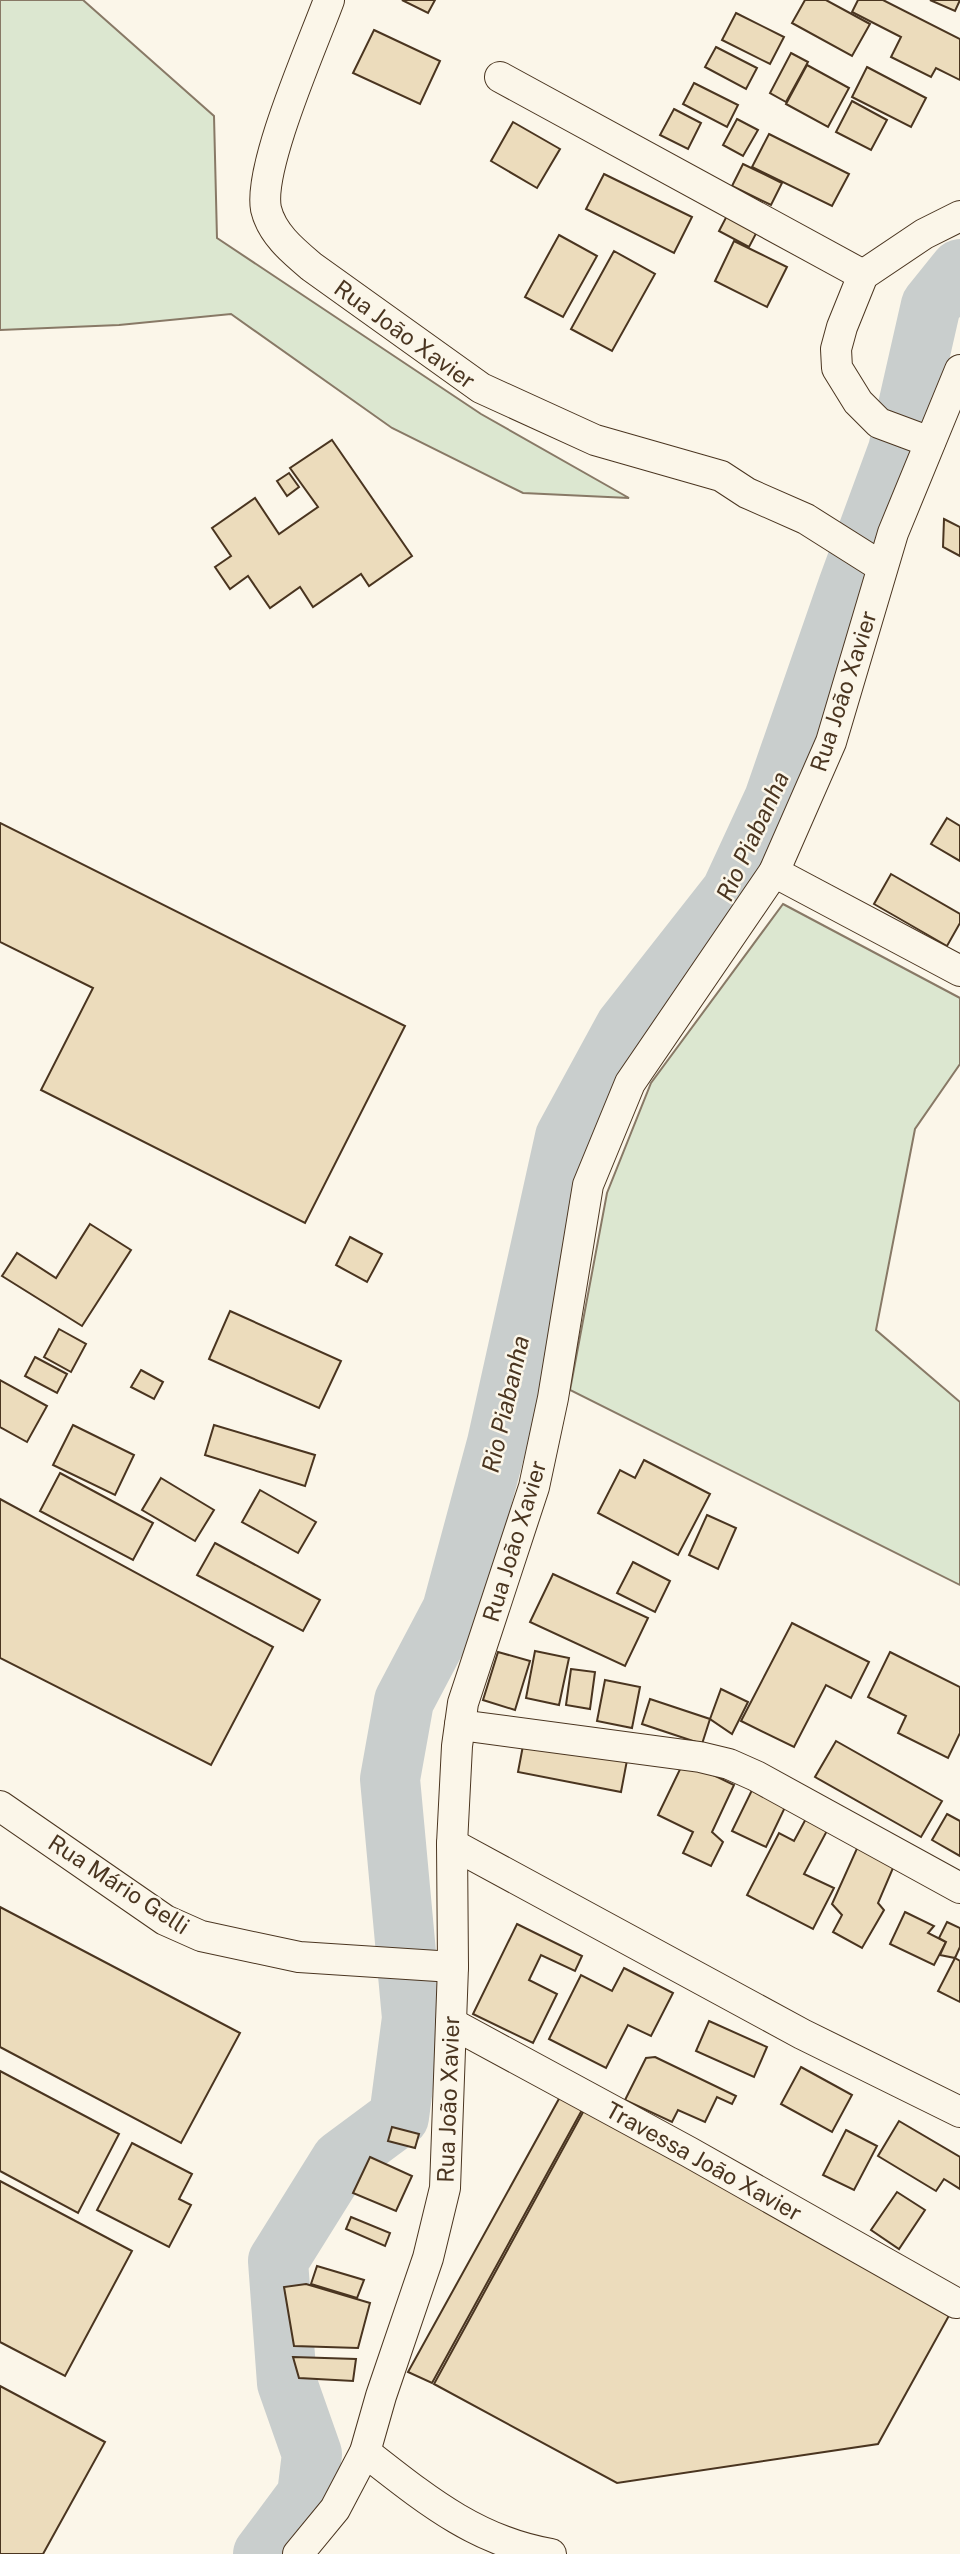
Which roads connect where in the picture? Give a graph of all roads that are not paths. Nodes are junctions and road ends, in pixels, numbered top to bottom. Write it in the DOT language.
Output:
graph roads {
  1 [pos="330,0"];
  2 [pos="500,77"];
  3 [pos="960,216"];
  4 [pos="863,275"];
  5 [pos="960,370"];
  6 [pos="922,439"];
  7 [pos="881,567"];
  8 [pos="774,872"];
  9 [pos="960,971"];
  10 [pos="460,1726"];
  11 [pos="0,1807"];
  12 [pos="452,1844"];
  13 [pos="960,1888"];
  14 [pos="439,1967"];
  15 [pos="451,2023"];
  16 [pos="960,2112"];
  17 [pos="956,2303"];
  18 [pos="365,2452"];
  19 [pos="298,2554"];
  20 [pos="551,2554"];
  1 -- 7 [label="street, Rua João Xavier"];
  2 -- 4 [label="street"];
  3 -- 4 [label="street"];
  4 -- 6 [label="street"];
  5 -- 6 [label="street, Rua João Xavier"];
  6 -- 7 [label="street, Rua João Xavier"];
  7 -- 8 [label="street, Rua João Xavier"];
  8 -- 9 [label="street"];
  8 -- 10 [label="street, Rua João Xavier"];
  10 -- 12 [label="street, Rua João Xavier"];
  10 -- 13 [label="street"];
  11 -- 14 [label="street, Rua Mário Gelli"];
  12 -- 14 [label="street, Rua João Xavier"];
  12 -- 16 [label="street"];
  14 -- 15 [label="street, Rua João Xavier"];
  15 -- 17 [label="street, Travessa João Xavier"];
  15 -- 18 [label="street, Rua João Xavier"];
  18 -- 19 [label="street, Rua João Xavier"];
  18 -- 20 [label="street"];
}
